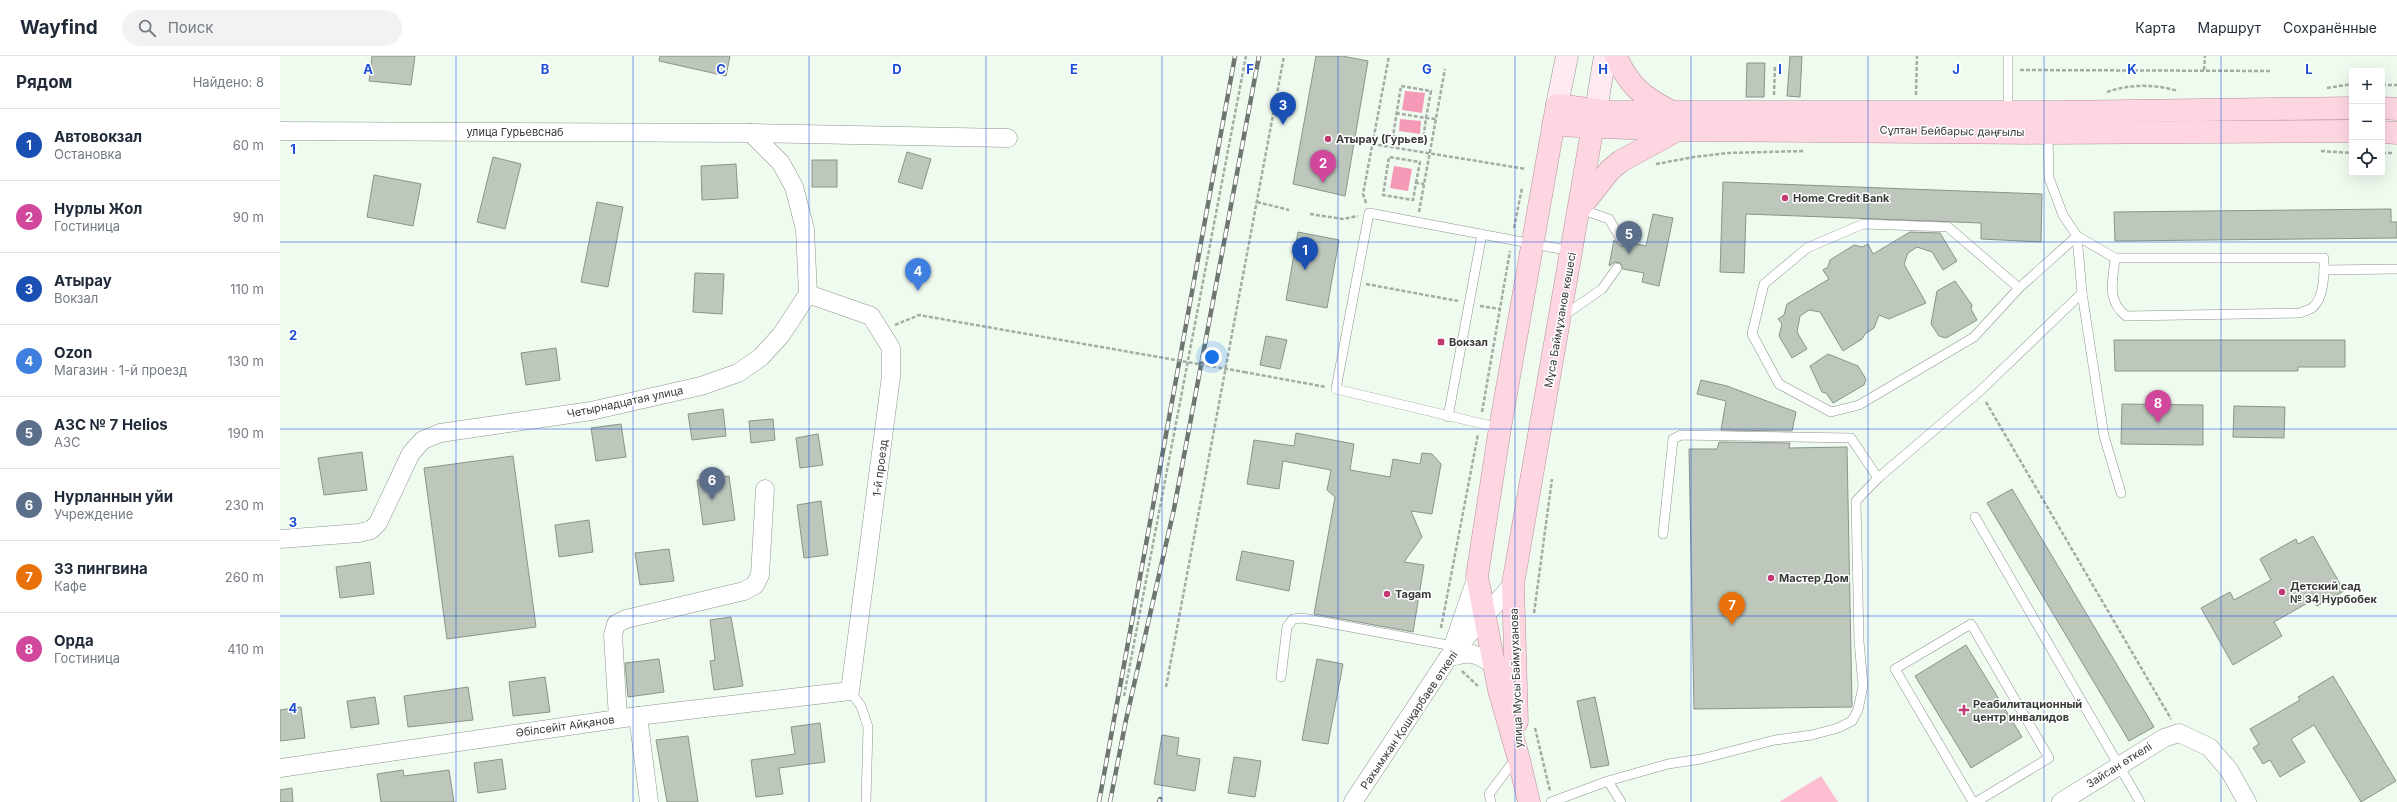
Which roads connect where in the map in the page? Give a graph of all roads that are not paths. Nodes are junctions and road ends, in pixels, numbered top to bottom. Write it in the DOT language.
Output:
graph roads {
  1 [pos="1567,56"];
  2 [pos="1606,56"];
  3 [pos="1616,56"];
  4 [pos="2008,56"];
  5 [pos="2349,108"];
  6 [pos="2385,108"];
  7 [pos="2397,109"];
  8 [pos="2008,111"];
  9 [pos="1555,115"];
  10 [pos="1594,119"];
  11 [pos="1676,121"];
  12 [pos="280,131"];
  13 [pos="2349,131"];
  14 [pos="2385,132"];
  15 [pos="751,133"];
  16 [pos="2048,133"];
  17 [pos="2397,133"];
  18 [pos="1008,138"];
  19 [pos="1580,209"];
  20 [pos="1482,234"];
  21 [pos="2077,236"];
  22 [pos="1522,241"];
  23 [pos="1622,242"];
  24 [pos="1572,251"];
  25 [pos="2115,258"];
  26 [pos="1617,268"];
  27 [pos="2397,269"];
  28 [pos="2324,270"];
  29 [pos="2019,288"];
  30 [pos="2082,293"];
  31 [pos="808,294"];
  32 [pos="1560,318"];
  33 [pos="1448,417"];
  34 [pos="1490,426"];
  35 [pos="1878,478"];
  36 [pos="765,489"];
  37 [pos="2120,493"];
  38 [pos="1975,518"];
  39 [pos="1663,534"];
  40 [pos="280,539"];
  41 [pos="1477,576"];
  42 [pos="1513,584"];
  43 [pos="1485,617"];
  44 [pos="1446,649"];
  45 [pos="1495,666"];
  46 [pos="1281,677"];
  47 [pos="850,691"];
  48 [pos="638,716"];
  49 [pos="618,718"];
  50 [pos="1518,756"];
  51 [pos="2118,765"];
  52 [pos="280,768"];
  53 [pos="1608,781"];
  54 [pos="649,802"];
  55 [pos="866,802"];
  56 [pos="1354,802"];
  57 [pos="1491,802"];
  58 [pos="1529,802"];
  59 [pos="1552,802"];
  60 [pos="1621,802"];
  61 [pos="1974,802"];
  62 [pos="2061,802"];
  63 [pos="2140,802"];
  64 [pos="2247,802"];
  1 -- 9 [label="main road"];
  2 -- 10 [label="main road, Мұса Баймұханов көшесі"];
  3 -- 11 [label="main road"];
  4 -- 8 [label="lane"];
  5 -- 8 [label="main road, Сұлтан Бейбарыс даңғылы"];
  6 -- 7 [label="main road"];
  8 -- 11 [label="main road, Сұлтан Бейбарыс даңғылы"];
  9 -- 10 [label="main road, Сұлтан Бейбарыс даңғылы"];
  9 -- 22 [label="main road"];
  10 -- 11 [label="main road, Сұлтан Бейбарыс даңғылы"];
  10 -- 19 [label="main road, Мұса Баймұханов көшесі"];
  11 -- 16 [label="main road, Сұлтан Бейбарыс даңғылы"];
  11 -- 19 [label="main road"];
  12 -- 15 [label="street, улица Гурьевснаб"];
  13 -- 16 [label="main road, Сұлтан Бейбарыс даңғылы"];
  14 -- 17 [label="main road"];
  15 -- 18 [label="street, улица Гурьевснаб"];
  15 -- 31 [label="street"];
  16 -- 21 [label="lane"];
  19 -- 23 [label="lane"];
  19 -- 24 [label="main road, Мұса Баймұханов көшесі"];
  20 -- 22 [label="lane"];
  20 -- 33 [label="lane"];
  20 -- 33 [label="lane"];
  21 -- 25 [label="lane"];
  21 -- 29 [label="lane"];
  21 -- 30 [label="lane"];
  22 -- 24 [label="lane"];
  22 -- 34 [label="main road"];
  24 -- 32 [label="main road, Мұса Баймұханов көшесі"];
  25 -- 28 [label="lane"];
  25 -- 28 [label="lane"];
  26 -- 32 [label="lane"];
  27 -- 28 [label="lane"];
  29 -- 29 [label="lane"];
  30 -- 35 [label="lane"];
  30 -- 37 [label="lane"];
  31 -- 40 [label="street, Четырнадцатая улица"];
  31 -- 47 [label="street, 1-й проезд"];
  32 -- 42 [label="main road, Мұса Баймұханов көшесі"];
  33 -- 34 [label="lane"];
  34 -- 41 [label="main road"];
  35 -- 39 [label="lane"];
  35 -- 53 [label="lane"];
  36 -- 49 [label="street"];
  38 -- 51 [label="lane"];
  41 -- 43 [label="main road, улица Мусы Баймуханова"];
  41 -- 44 [label="street"];
  42 -- 43 [label="street, Рахымжан Қошқарбаев өткелі"];
  42 -- 50 [label="main road, улица Мусы Баймуханова"];
  43 -- 44 [label="street, Рахымжан Қошқарбаев өткелі"];
  43 -- 45 [label="main road, улица Мусы Баймуханова"];
  44 -- 45 [label="street"];
  44 -- 46 [label="lane"];
  44 -- 56 [label="street, Рахымжан Қошқарбаев өткелі"];
  45 -- 50 [label="main road, улица Мусы Баймуханова"];
  47 -- 48 [label="street, Әбілсейіт Айқанов"];
  47 -- 55 [label="lane"];
  48 -- 49 [label="street, Әбілсейіт Айқанов"];
  48 -- 54 [label="street"];
  49 -- 52 [label="street, Әбілсейіт Айқанов"];
  50 -- 57 [label="lane"];
  50 -- 58 [label="main road"];
  51 -- 62 [label="street, Зайсан өткелі"];
  51 -- 63 [label="lane"];
  51 -- 64 [label="street, Зайсан өткелі"];
  53 -- 59 [label="lane"];
  53 -- 60 [label="lane"];
  61 -- 61 [label="lane"];
}
